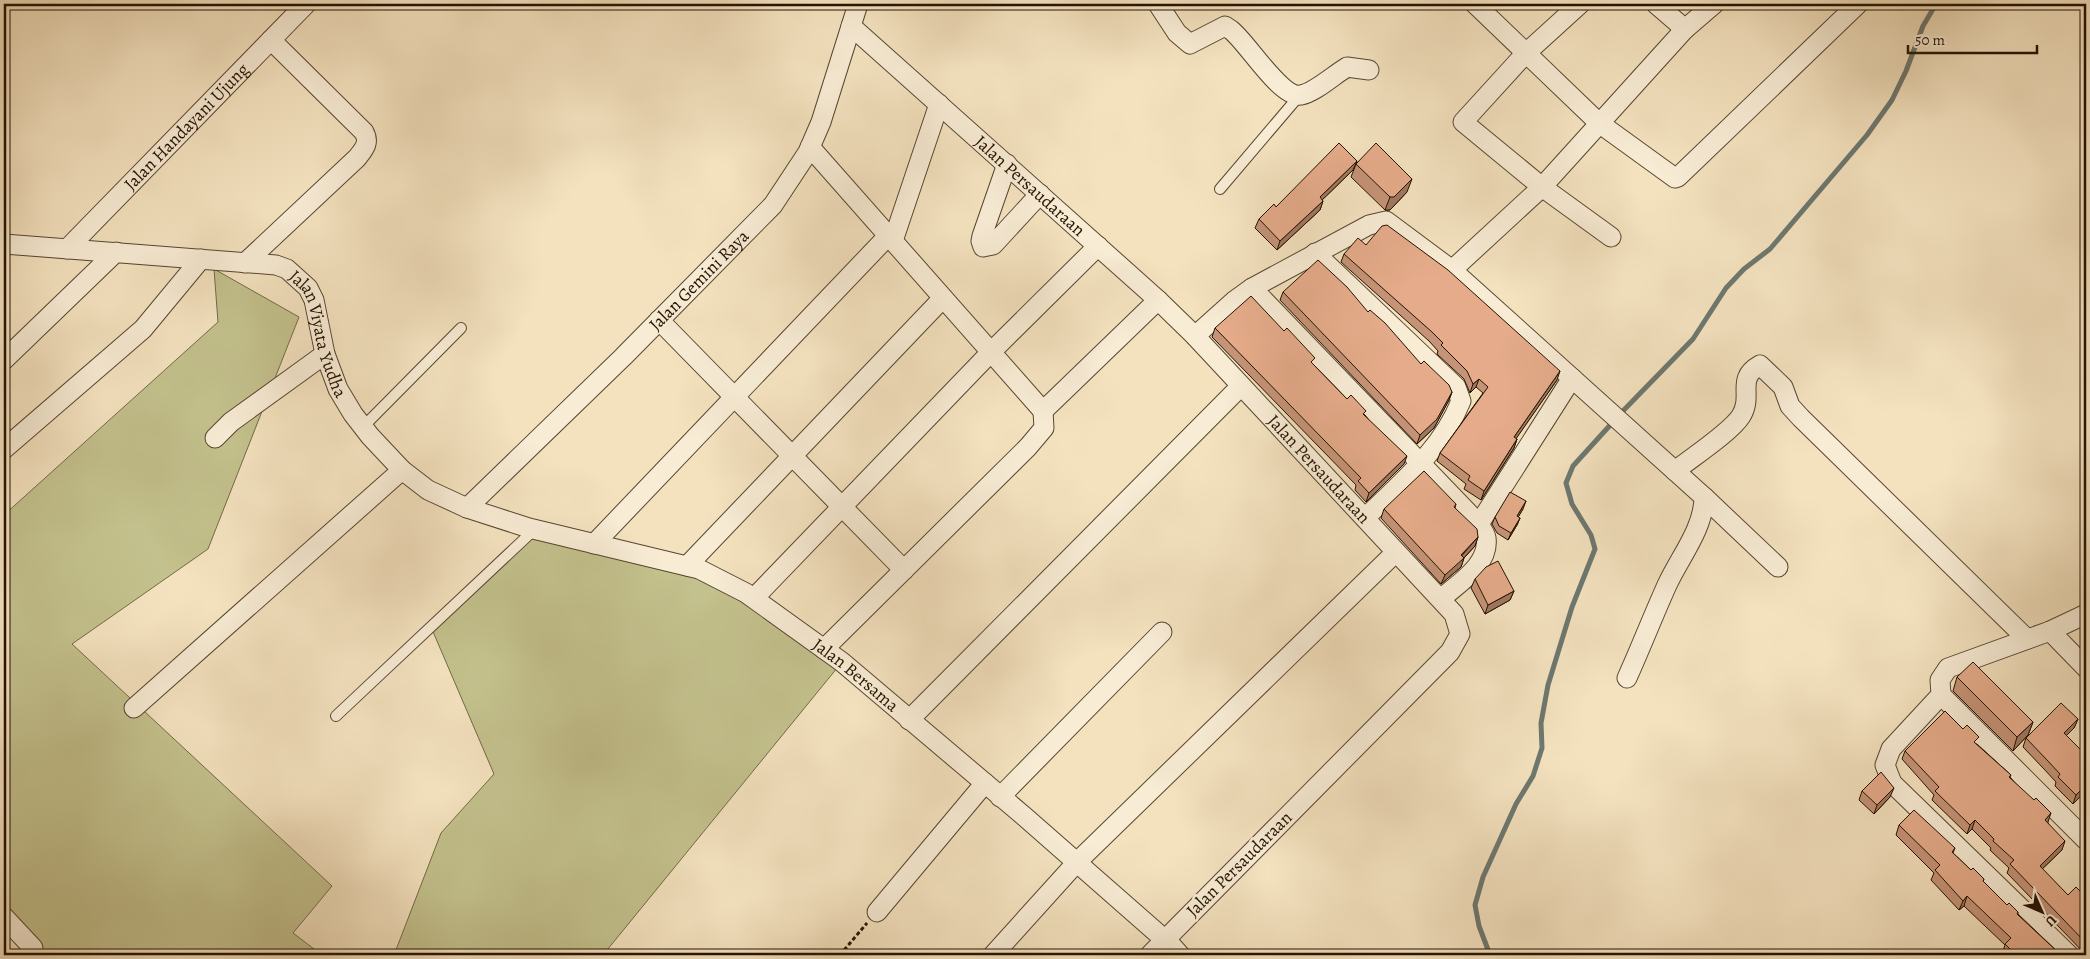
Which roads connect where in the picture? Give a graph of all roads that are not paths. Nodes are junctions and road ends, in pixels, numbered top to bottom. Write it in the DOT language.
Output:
graph roads {
  1 [pos="306,4"];
  2 [pos="858,4"];
  3 [pos="1158,4"];
  4 [pos="1475,4"];
  5 [pos="1580,4"];
  6 [pos="1656,4"];
  7 [pos="1714,4"];
  8 [pos="1858,4"];
  9 [pos="851,26"];
  10 [pos="1685,29"];
  11 [pos="271,40"];
  12 [pos="1525,54"];
  13 [pos="1369,70"];
  14 [pos="1299,96"];
  15 [pos="939,104"];
  16 [pos="1599,123"];
  17 [pos="810,148"];
  18 [pos="1007,164"];
  19 [pos="1542,187"];
  20 [pos="1220,189"];
  21 [pos="1040,194"];
  22 [pos="1611,237"];
  23 [pos="891,238"];
  24 [pos="4,244"];
  25 [pos="1098,246"];
  26 [pos="67,249"];
  27 [pos="116,252"];
  28 [pos="1315,254"];
  29 [pos="201,260"];
  30 [pos="245,263"];
  31 [pos="1452,270"];
  32 [pos="1252,288"];
  33 [pos="943,298"];
  34 [pos="1158,300"];
  35 [pos="659,320"];
  36 [pos="462,328"];
  37 [pos="1195,336"];
  38 [pos="991,352"];
  39 [pos="325,354"];
  40 [pos="4,360"];
  41 [pos="1572,378"];
  42 [pos="1241,386"];
  43 [pos="734,397"];
  44 [pos="1043,411"];
  45 [pos="363,427"];
  46 [pos="215,438"];
  47 [pos="4,449"];
  48 [pos="792,456"];
  49 [pos="1421,464"];
  50 [pos="402,470"];
  51 [pos="1675,471"];
  52 [pos="1704,497"];
  53 [pos="842,507"];
  54 [pos="467,508"];
  55 [pos="1365,518"];
  56 [pos="1479,524"];
  57 [pos="534,529"];
  58 [pos="594,544"];
  59 [pos="1396,552"];
  60 [pos="688,566"];
  61 [pos="1778,567"];
  62 [pos="904,570"];
  63 [pos="754,598"];
  64 [pos="1441,599"];
  65 [pos="2086,614"];
  66 [pos="2050,631"];
  67 [pos="1162,632"];
  68 [pos="2027,639"];
  69 [pos="824,649"];
  70 [pos="2086,668"];
  71 [pos="1628,678"];
  72 [pos="1941,695"];
  73 [pos="134,708"];
  74 [pos="336,716"];
  75 [pos="910,720"];
  76 [pos="985,783"];
  77 [pos="1000,797"];
  78 [pos="2086,840"];
  79 [pos="1077,862"];
  80 [pos="876,912"];
  81 [pos="4,917"];
  82 [pos="1164,939"];
  83 [pos="33,948"];
  84 [pos="993,955"];
  85 [pos="1150,955"];
  86 [pos="1180,955"];
  87 [pos="2069,955"];
  1 -- 11 [label="street, Jalan Handayani Ujung"];
  2 -- 9 [label="street, Jalan Gemini Raya"];
  3 -- 14 [label="street"];
  4 -- 12 [label="street"];
  5 -- 12 [label="street"];
  6 -- 10 [label="street"];
  7 -- 10 [label="street"];
  8 -- 16 [label="street"];
  9 -- 15 [label="street, Jalan Persaudaraan"];
  9 -- 17 [label="street, Jalan Gemini Raya"];
  10 -- 16 [label="street"];
  11 -- 26 [label="street, Jalan Handayani Ujung"];
  11 -- 30 [label="street"];
  12 -- 16 [label="street"];
  12 -- 19 [label="street"];
  13 -- 14 [label="street"];
  14 -- 20 [label="lane"];
  15 -- 18 [label="street, Jalan Persaudaraan"];
  15 -- 23 [label="street"];
  16 -- 19 [label="street"];
  17 -- 23 [label="street"];
  17 -- 35 [label="street, Jalan Gemini Raya"];
  18 -- 21 [label="street, Jalan Persaudaraan"];
  18 -- 21 [label="street"];
  19 -- 22 [label="street"];
  19 -- 31 [label="street"];
  21 -- 25 [label="street, Jalan Persaudaraan"];
  23 -- 33 [label="street"];
  23 -- 43 [label="street"];
  24 -- 26 [label="street, Jalan Viyata Yudha"];
  25 -- 34 [label="street, Jalan Persaudaraan"];
  25 -- 38 [label="street"];
  26 -- 27 [label="street, Jalan Viyata Yudha"];
  27 -- 29 [label="street, Jalan Viyata Yudha"];
  27 -- 40 [label="street"];
  28 -- 31 [label="street"];
  28 -- 32 [label="street"];
  28 -- 49 [label="street"];
  29 -- 30 [label="street, Jalan Viyata Yudha"];
  29 -- 47 [label="street"];
  30 -- 39 [label="street, Jalan Viyata Yudha"];
  31 -- 41 [label="street"];
  32 -- 37 [label="street"];
  32 -- 49 [label="street"];
  33 -- 38 [label="street"];
  33 -- 48 [label="street"];
  34 -- 37 [label="street, Jalan Persaudaraan"];
  34 -- 44 [label="street"];
  35 -- 43 [label="street"];
  35 -- 54 [label="street, Jalan Gemini Raya"];
  36 -- 45 [label="lane"];
  37 -- 42 [label="street, Jalan Persaudaraan"];
  38 -- 44 [label="street"];
  38 -- 53 [label="street"];
  39 -- 45 [label="street, Jalan Viyata Yudha"];
  39 -- 46 [label="street"];
  41 -- 51 [label="street"];
  41 -- 56 [label="street"];
  42 -- 55 [label="street, Jalan Persaudaraan"];
  42 -- 75 [label="street"];
  43 -- 48 [label="street"];
  43 -- 58 [label="street"];
  44 -- 62 [label="street"];
  45 -- 50 [label="street, Jalan Viyata Yudha"];
  48 -- 53 [label="street"];
  48 -- 60 [label="street"];
  49 -- 55 [label="street"];
  49 -- 56 [label="street"];
  50 -- 54 [label="street, Jalan Viyata Yudha"];
  50 -- 73 [label="street"];
  51 -- 52 [label="street"];
  51 -- 68 [label="street"];
  52 -- 61 [label="street"];
  52 -- 71 [label="street"];
  53 -- 62 [label="street"];
  53 -- 63 [label="street"];
  54 -- 57 [label="street, Jalan Bersama"];
  55 -- 59 [label="street, Jalan Persaudaraan"];
  56 -- 64 [label="street"];
  57 -- 58 [label="street, Jalan Bersama"];
  57 -- 74 [label="lane"];
  58 -- 60 [label="street, Jalan Bersama"];
  59 -- 64 [label="street, Jalan Persaudaraan"];
  59 -- 79 [label="street"];
  60 -- 63 [label="street, Jalan Bersama"];
  62 -- 69 [label="street"];
  63 -- 69 [label="street, Jalan Bersama"];
  64 -- 82 [label="street, Jalan Persaudaraan"];
  65 -- 66 [label="street"];
  66 -- 68 [label="street"];
  66 -- 70 [label="street"];
  67 -- 77 [label="street"];
  68 -- 72 [label="street"];
  69 -- 75 [label="street, Jalan Bersama"];
  72 -- 78 [label="street"];
  72 -- 87 [label="street"];
  75 -- 76 [label="street, Jalan Bersama"];
  76 -- 77 [label="street, Jalan Bersama"];
  76 -- 80 [label="street"];
  77 -- 79 [label="street, Jalan Bersama"];
  79 -- 82 [label="street, Jalan Bersama"];
  79 -- 84 [label="street"];
  81 -- 83 [label="street"];
  82 -- 85 [label="street, Jalan Persaudaraan"];
  82 -- 86 [label="street, Jalan Bersama"];
}
